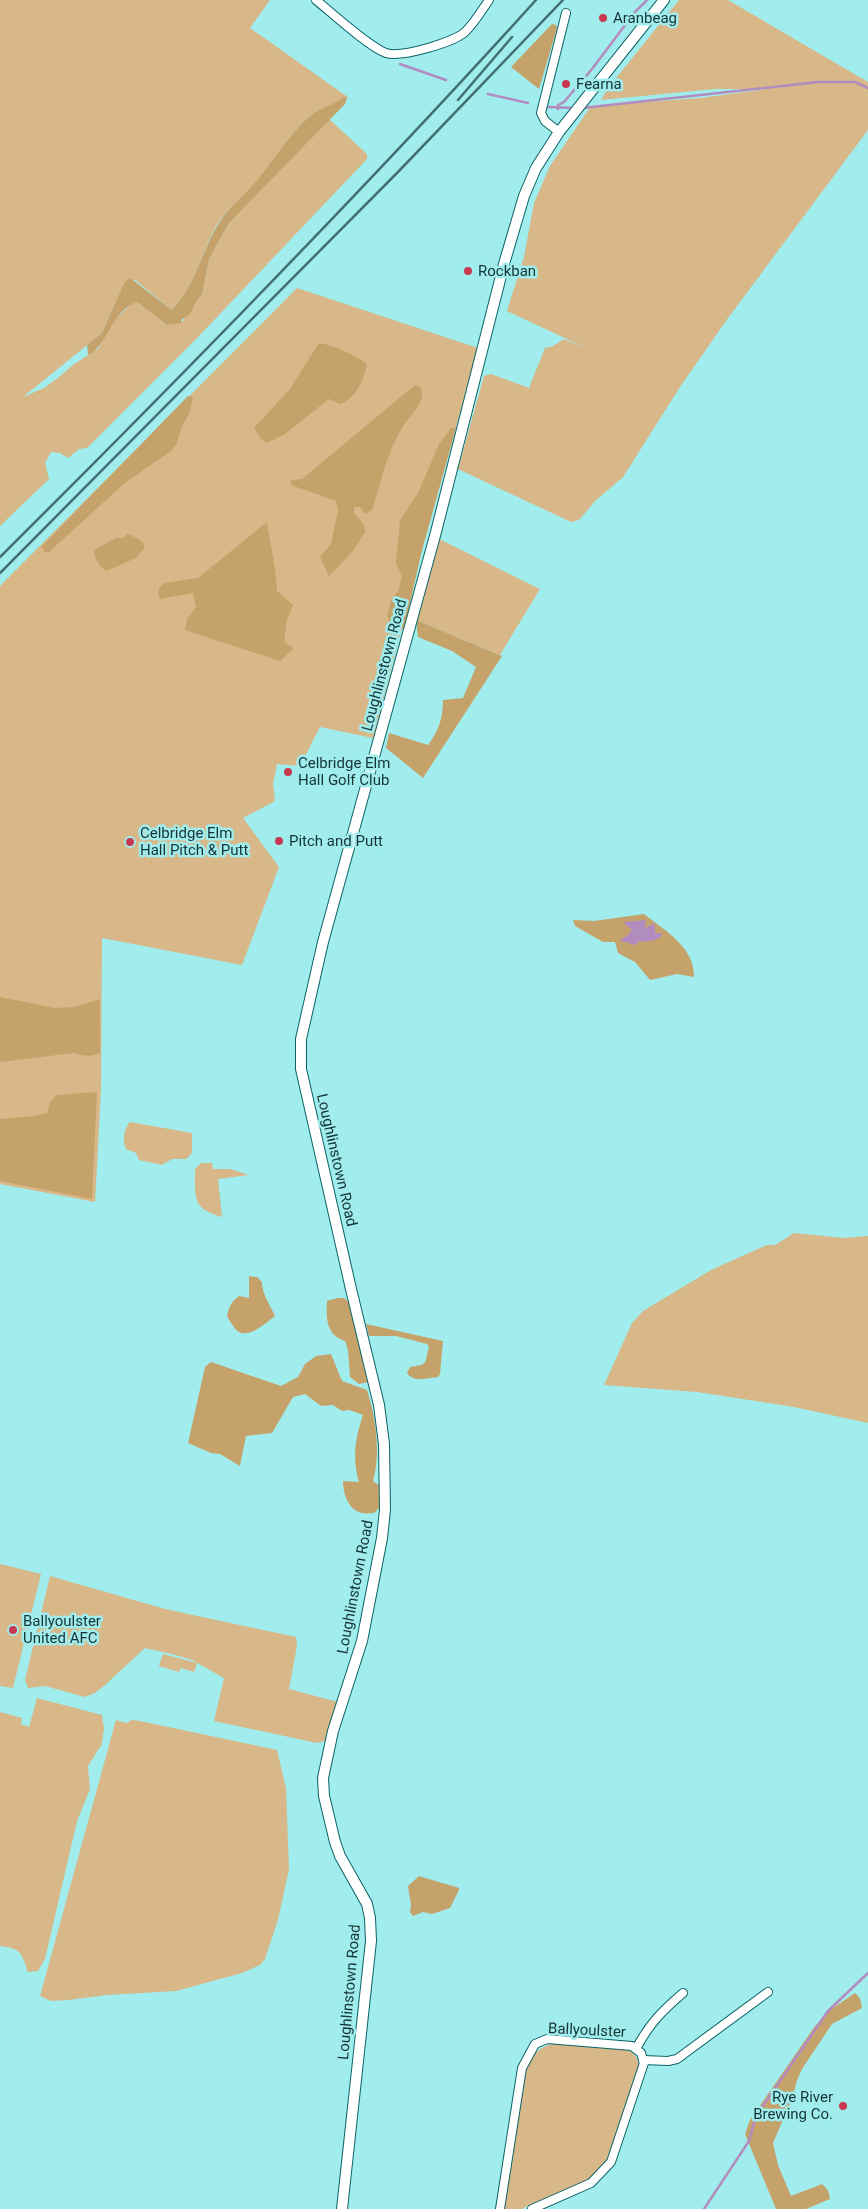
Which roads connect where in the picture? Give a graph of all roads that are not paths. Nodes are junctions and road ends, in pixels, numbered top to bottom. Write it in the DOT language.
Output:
graph roads {
  1 [pos="316,0"];
  2 [pos="489,0"];
  3 [pos="664,0"];
  4 [pos="566,13"];
  5 [pos="559,132"];
  6 [pos="768,1992"];
  7 [pos="683,1993"];
  8 [pos="636,2049"];
  9 [pos="643,2060"];
  10 [pos="545,2206"];
  11 [pos="342,2209"];
  12 [pos="500,2209"];
  13 [pos="532,2209"];
  1 -- 2 [label="street"];
  3 -- 5 [label="street, Loughlinstown Road"];
  4 -- 5 [label="street"];
  5 -- 11 [label="street, Loughlinstown Road"];
  6 -- 9 [label="street"];
  7 -- 8 [label="street"];
  8 -- 9 [label="street, Ballyoulster"];
  8 -- 12 [label="street, Ballyoulster"];
  9 -- 10 [label="street"];
  10 -- 13 [label="street"];
}
